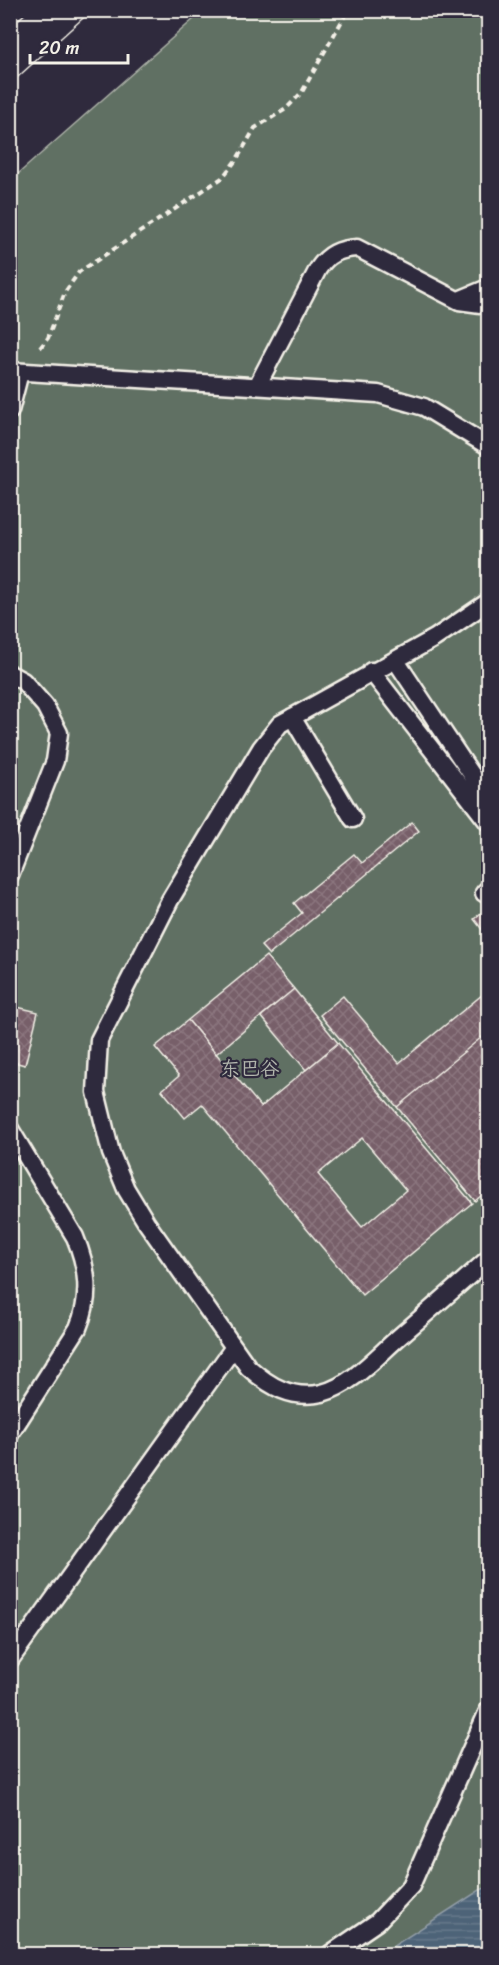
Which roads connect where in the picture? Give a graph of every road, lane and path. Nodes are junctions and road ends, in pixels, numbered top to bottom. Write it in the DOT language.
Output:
graph roads {
  1 [pos="348,10"];
  2 [pos="489,97"];
  3 [pos="489,103"];
  4 [pos="489,288"];
  5 [pos="459,301"];
  6 [pos="489,305"];
  7 [pos="15,371"];
  8 [pos="257,386"];
  9 [pos="10,411"];
  10 [pos="489,446"];
  11 [pos="489,602"];
  12 [pos="398,664"];
  13 [pos="371,671"];
  14 [pos="10,674"];
  15 [pos="292,717"];
  16 [pos="489,799"];
  17 [pos="353,819"];
  18 [pos="489,822"];
  19 [pos="10,875"];
  20 [pos="10,1129"];
  21 [pos="489,1258"];
  22 [pos="234,1347"];
  23 [pos="10,1434"];
  24 [pos="10,1660"];
  25 [pos="489,1711"];
  26 [pos="330,1954"];
  1 -- 7 [label="path"];
  2 -- 3 [label="path"];
  4 -- 5 [label="lane"];
  5 -- 6 [label="lane"];
  5 -- 8 [label="lane"];
  7 -- 8 [label="lane"];
  7 -- 9 [label="lane"];
  8 -- 10 [label="lane"];
  11 -- 13 [label="lane"];
  12 -- 16 [label="lane"];
  13 -- 15 [label="lane"];
  13 -- 18 [label="lane"];
  14 -- 19 [label="lane"];
  15 -- 17 [label="lane"];
  15 -- 22 [label="lane"];
  20 -- 23 [label="lane"];
  21 -- 22 [label="lane"];
  22 -- 24 [label="lane"];
  25 -- 26 [label="lane"];
}
